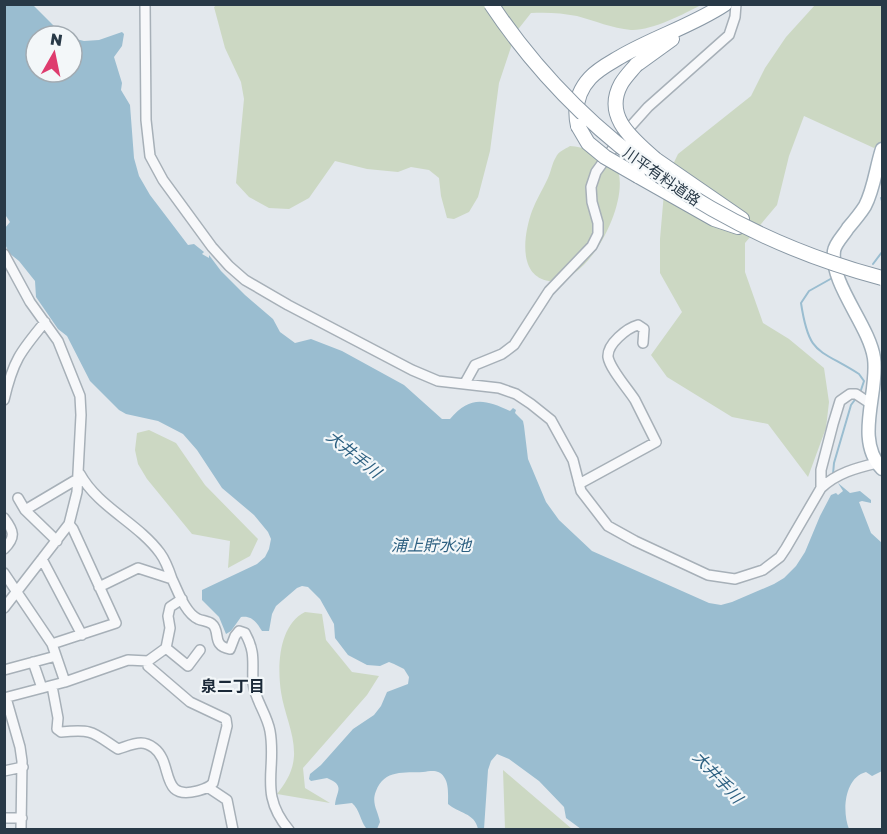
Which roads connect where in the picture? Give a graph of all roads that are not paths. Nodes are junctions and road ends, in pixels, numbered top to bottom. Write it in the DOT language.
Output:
graph roads {
  1 [pos="145,4"];
  2 [pos="491,4"];
  3 [pos="496,4"];
  4 [pos="724,7"];
  5 [pos="882,149"];
  6 [pos="751,229"];
  7 [pos="4,254"];
  8 [pos="882,276"];
  9 [pos="45,322"];
  10 [pos="643,343"];
  11 [pos="465,383"];
  12 [pos="863,399"];
  13 [pos="4,400"];
  14 [pos="880,466"];
  15 [pos="79,475"];
  16 [pos="579,484"];
  17 [pos="821,488"];
  18 [pos="18,498"];
  19 [pos="25,510"];
  20 [pos="4,518"];
  21 [pos="69,524"];
  22 [pos="57,541"];
  23 [pos="4,549"];
  24 [pos="42,559"];
  25 [pos="4,573"];
  26 [pos="172,579"];
  27 [pos="99,587"];
  28 [pos="16,590"];
  29 [pos="182,598"];
  30 [pos="4,608"];
  31 [pos="82,635"];
  32 [pos="52,644"];
  33 [pos="166,648"];
  34 [pos="200,650"];
  35 [pos="56,656"];
  36 [pos="148,661"];
  37 [pos="33,662"];
  38 [pos="4,670"];
  39 [pos="66,682"];
  40 [pos="52,686"];
  41 [pos="42,688"];
  42 [pos="5,698"];
  43 [pos="23,767"];
  44 [pos="5,768"];
  45 [pos="209,788"];
  46 [pos="4,818"];
  47 [pos="22,818"];
  48 [pos="21,830"];
  49 [pos="233,830"];
  50 [pos="289,830"];
  1 -- 11 [label="street"];
  2 -- 6 [label="highway, 川平有料道路, bridge"];
  3 -- 6 [label="highway, 川平有料道路, bridge"];
  4 -- 6 [label="highway, bridge"];
  4 -- 6 [label="highway, bridge"];
  4 -- 11 [label="street"];
  5 -- 12 [label="main road"];
  6 -- 8 [label="highway, 川平有料道路, bridge"];
  7 -- 9 [label="street"];
  9 -- 13 [label="street"];
  9 -- 15 [label="street"];
  10 -- 16 [label="street"];
  11 -- 16 [label="street"];
  12 -- 14 [label="main road"];
  12 -- 17 [label="street"];
  14 -- 17 [label="street"];
  15 -- 19 [label="street"];
  15 -- 21 [label="street"];
  15 -- 26 [label="street"];
  16 -- 17 [label="street"];
  18 -- 19 [label="street"];
  19 -- 22 [label="street"];
  20 -- 23 [label="street"];
  21 -- 22 [label="street"];
  21 -- 27 [label="street"];
  22 -- 24 [label="street"];
  24 -- 28 [label="street"];
  24 -- 31 [label="street"];
  25 -- 28 [label="street"];
  26 -- 27 [label="street"];
  26 -- 29 [label="street"];
  27 -- 31 [label="street"];
  28 -- 30 [label="street"];
  28 -- 32 [label="street"];
  29 -- 33 [label="street"];
  29 -- 50 [label="street"];
  31 -- 32 [label="street"];
  32 -- 35 [label="street"];
  33 -- 34 [label="street"];
  33 -- 36 [label="street"];
  35 -- 37 [label="street"];
  35 -- 39 [label="street"];
  36 -- 39 [label="street"];
  36 -- 45 [label="street"];
  37 -- 38 [label="street"];
  37 -- 41 [label="street"];
  39 -- 40 [label="street"];
  40 -- 41 [label="street"];
  40 -- 45 [label="street"];
  41 -- 42 [label="street"];
  42 -- 43 [label="street"];
  43 -- 44 [label="street"];
  43 -- 47 [label="street"];
  45 -- 49 [label="street"];
  46 -- 47 [label="street"];
  47 -- 48 [label="street"];
}
